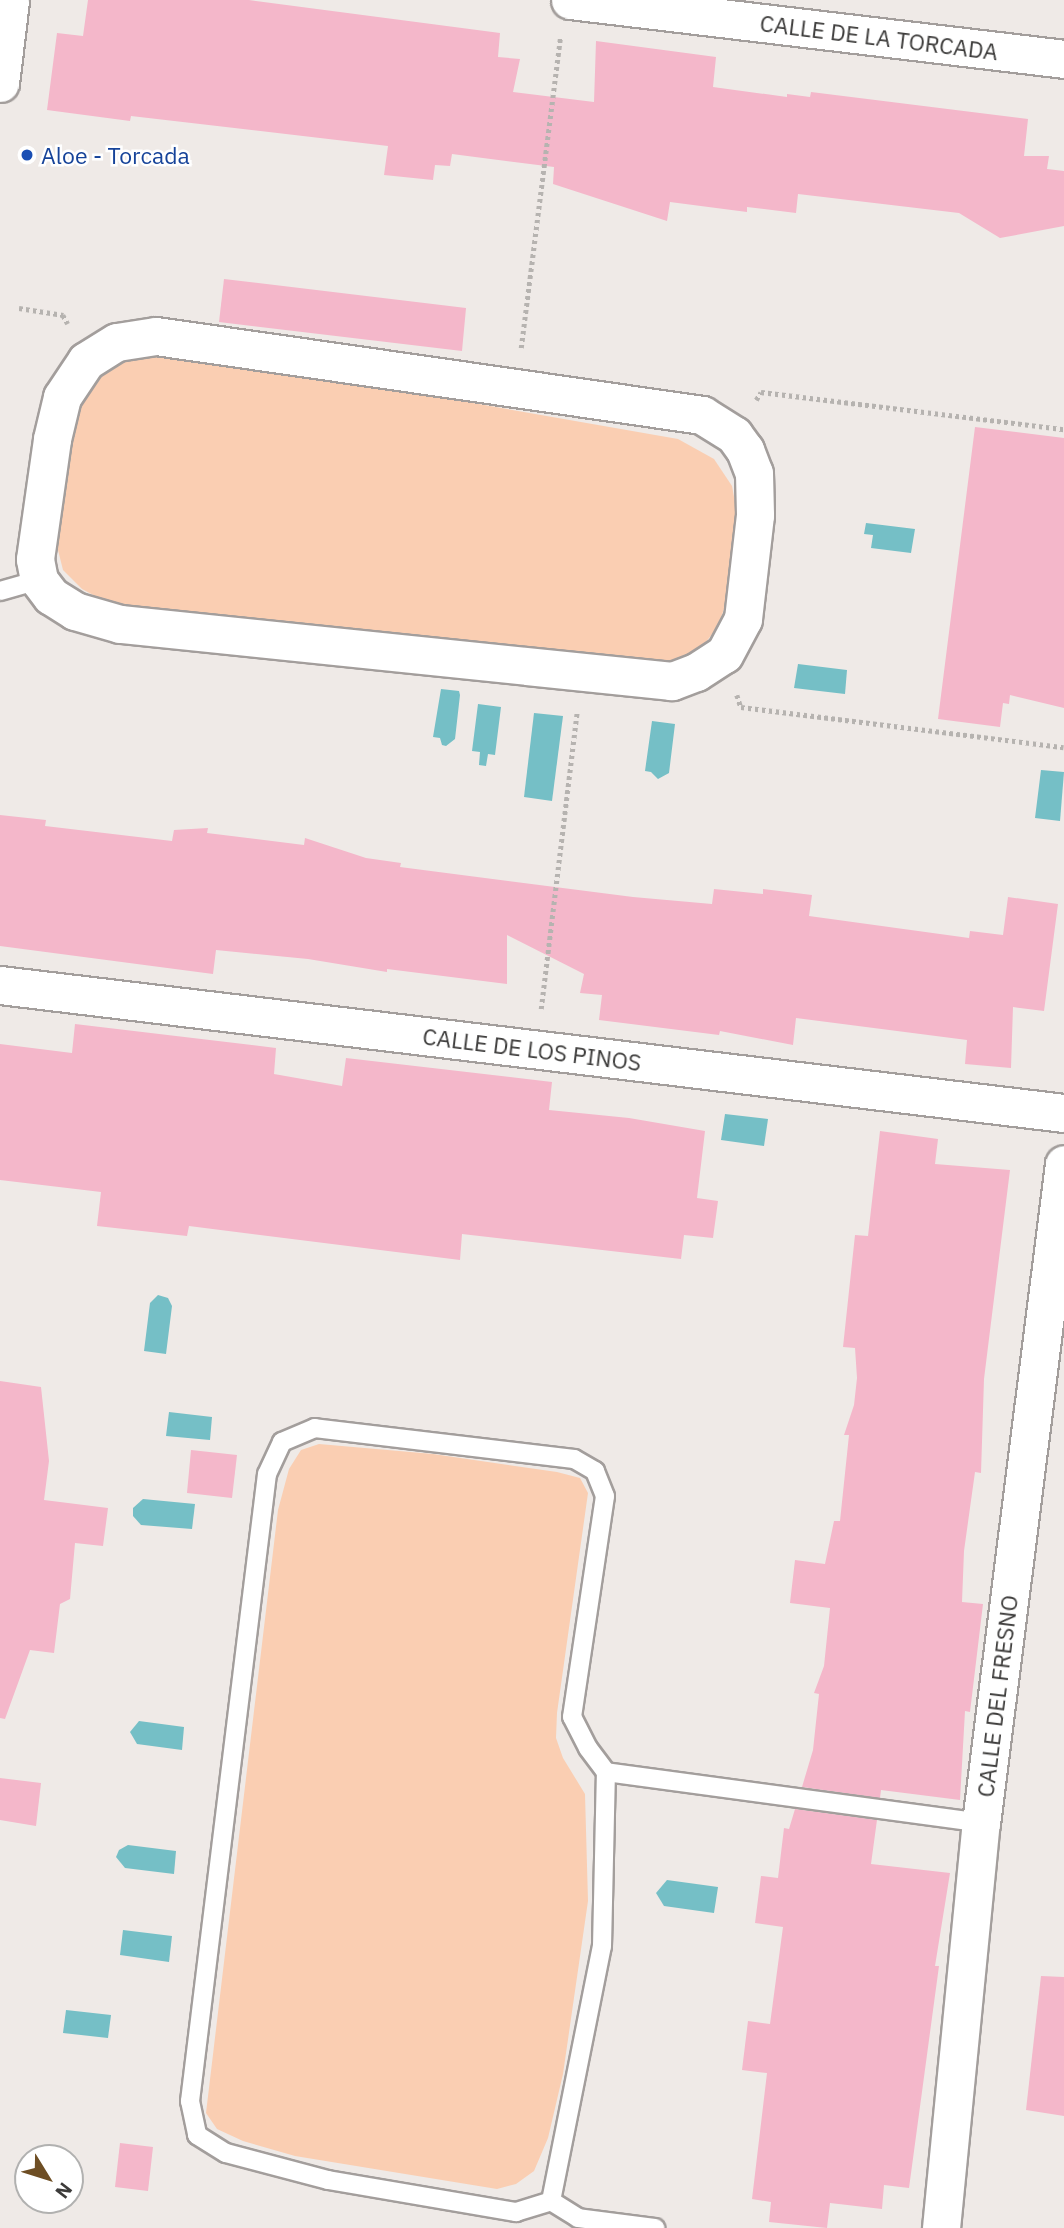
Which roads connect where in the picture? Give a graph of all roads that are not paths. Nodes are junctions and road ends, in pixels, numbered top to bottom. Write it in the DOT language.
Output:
graph roads {
  1 [pos="10,0"];
  2 [pos="570,0"];
  3 [pos="1064,59"];
  4 [pos="0,83"];
  5 [pos="39,580"];
  6 [pos="0,591"];
  7 [pos="0,985"];
  8 [pos="1064,1112"];
  9 [pos="1064,1164"];
  10 [pos="606,1772"];
  11 [pos="981,1823"];
  12 [pos="551,2202"];
  13 [pos="655,2228"];
  14 [pos="940,2228"];
  1 -- 4 [label="street"];
  2 -- 3 [label="street, CALLE DE LA TORCADA"];
  5 -- 5 [label="street"];
  5 -- 6 [label="lane"];
  7 -- 8 [label="street, CALLE DE LOS PINOS"];
  9 -- 11 [label="street, CALLE DEL FRESNO"];
  10 -- 11 [label="lane"];
  10 -- 12 [label="lane"];
  10 -- 12 [label="lane"];
  11 -- 14 [label="street, CALLE DEL FRESNO"];
  12 -- 13 [label="lane"];
}
